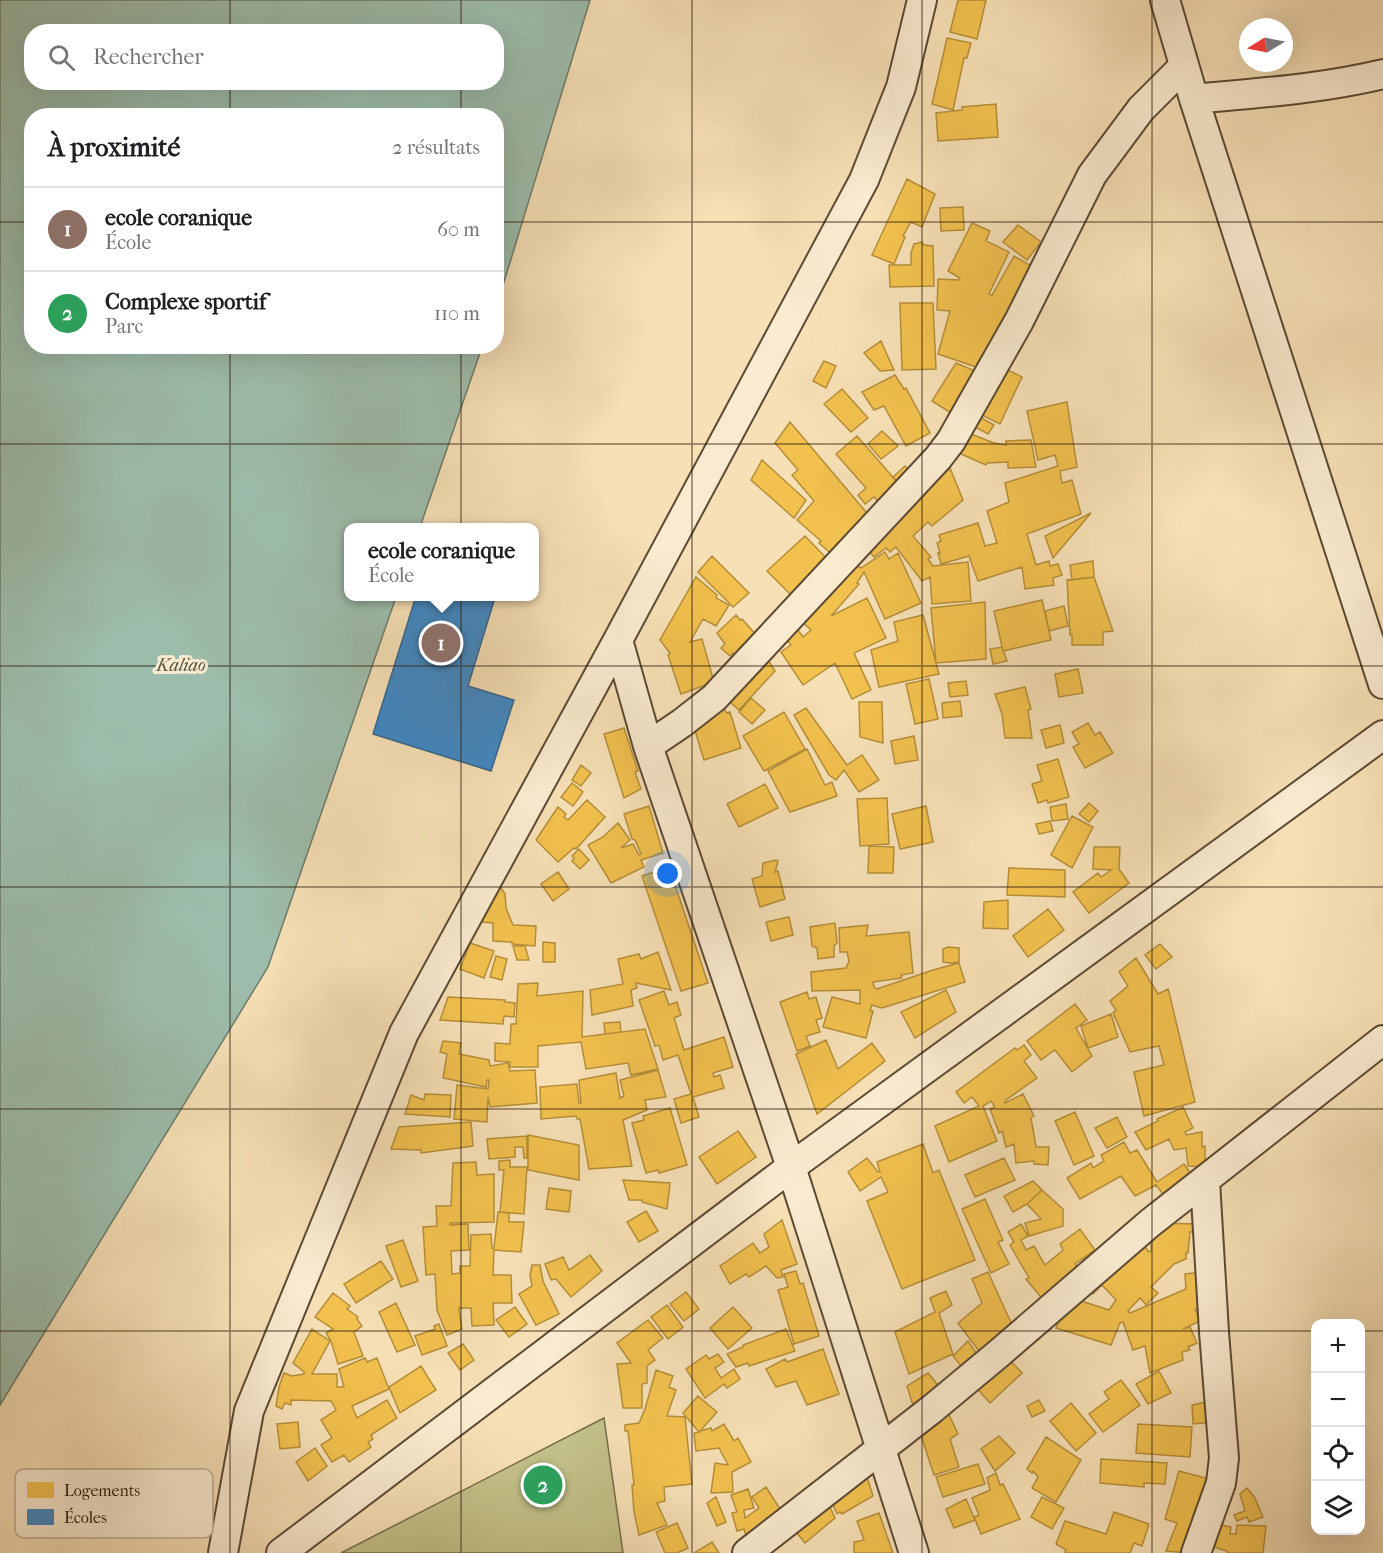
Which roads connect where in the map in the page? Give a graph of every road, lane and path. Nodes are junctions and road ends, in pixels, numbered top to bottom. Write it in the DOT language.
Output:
graph roads {
  1 [pos="922,0"];
  2 [pos="1165,0"];
  3 [pos="1184,66"];
  4 [pos="1383,75"];
  5 [pos="1194,99"];
  6 [pos="618,640"];
  7 [pos="1383,684"];
  8 [pos="1383,735"];
  9 [pos="648,746"];
  10 [pos="1383,1040"];
  11 [pos="791,1167"];
  12 [pos="1204,1181"];
  13 [pos="880,1448"];
  14 [pos="223,1553"];
  15 [pos="281,1553"];
  16 [pos="747,1553"];
  17 [pos="914,1553"];
  18 [pos="1196,1553"];
  1 -- 6 [label="street"];
  2 -- 3 [label="street"];
  3 -- 5 [label="street"];
  3 -- 9 [label="street"];
  4 -- 5 [label="street"];
  5 -- 7 [label="street"];
  6 -- 9 [label="street"];
  6 -- 14 [label="street"];
  8 -- 11 [label="street"];
  9 -- 11 [label="street"];
  10 -- 12 [label="street"];
  11 -- 13 [label="street"];
  11 -- 15 [label="street"];
  12 -- 13 [label="street"];
  12 -- 18 [label="street"];
  13 -- 16 [label="street"];
  13 -- 17 [label="street"];
}
